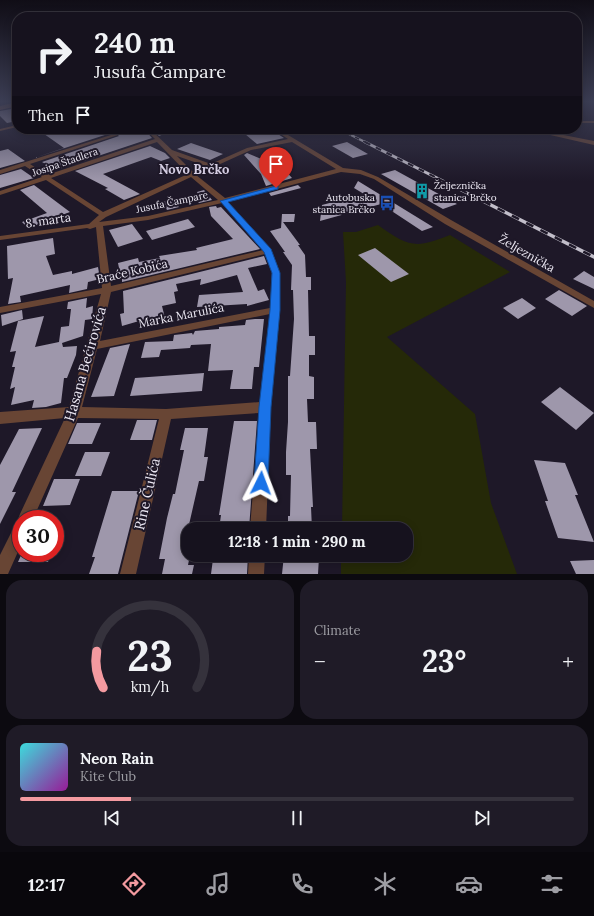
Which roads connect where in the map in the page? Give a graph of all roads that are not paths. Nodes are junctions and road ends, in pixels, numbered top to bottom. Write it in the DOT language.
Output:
graph roads {
  1 [pos="114,134"];
  2 [pos="152,134"];
  3 [pos="283,134"];
  4 [pos="549,134"];
  5 [pos="158,140"];
  6 [pos="293,140"];
  7 [pos="594,144"];
  8 [pos="170,151"];
  9 [pos="26,164"];
  10 [pos="211,166"];
  11 [pos="341,170"];
  12 [pos="0,172"];
  13 [pos="192,175"];
  14 [pos="46,178"];
  15 [pos="0,193"];
  16 [pos="224,201"];
  17 [pos="97,222"];
  18 [pos="0,238"];
  19 [pos="268,251"];
  20 [pos="107,290"];
  21 [pos="594,305"];
  22 [pos="0,310"];
  23 [pos="275,310"];
  24 [pos="93,346"];
  25 [pos="265,407"];
  26 [pos="74,412"];
  27 [pos="166,414"];
  28 [pos="0,418"];
  29 [pos="29,510"];
  30 [pos="258,522"];
  31 [pos="12,547"];
  32 [pos="257,562"];
  33 [pos="0,573"];
  34 [pos="128,574"];
  35 [pos="256,574"];
  1 -- 9 [label="street"];
  2 -- 5 [label="street"];
  3 -- 6 [label="street"];
  4 -- 7 [label="street"];
  5 -- 8 [label="street"];
  5 -- 14 [label="street, Josipa Štadlera"];
  6 -- 10 [label="street"];
  6 -- 11 [label="street"];
  8 -- 10 [label="street"];
  8 -- 13 [label="street"];
  9 -- 12 [label="street"];
  9 -- 14 [label="street"];
  10 -- 13 [label="street"];
  11 -- 16 [label="street, Jusufa Čampare"];
  11 -- 21 [label="street, Željeznička"];
  13 -- 16 [label="street"];
  13 -- 17 [label="street"];
  14 -- 15 [label="street, Josipa Štadlera"];
  14 -- 17 [label="street"];
  16 -- 17 [label="street, Jusufa Čampare"];
  16 -- 19 [label="street"];
  17 -- 18 [label="street, 8. marta"];
  17 -- 20 [label="street, Hasana Bećirovića"];
  19 -- 20 [label="street, Braće Kobića"];
  19 -- 23 [label="street"];
  20 -- 22 [label="street, Braće Kobića"];
  20 -- 24 [label="street, Hasana Bećirovića"];
  23 -- 24 [label="street, Marka Marulića"];
  23 -- 25 [label="street"];
  24 -- 26 [label="street, Hasana Bećirovića"];
  25 -- 27 [label="street"];
  25 -- 30 [label="street"];
  26 -- 27 [label="street"];
  26 -- 28 [label="street"];
  26 -- 29 [label="street, Hasana Bećirovića"];
  27 -- 34 [label="street, Rine Čulića"];
  31 -- 33 [label="street"];
  32 -- 35 [label="street"];
}
